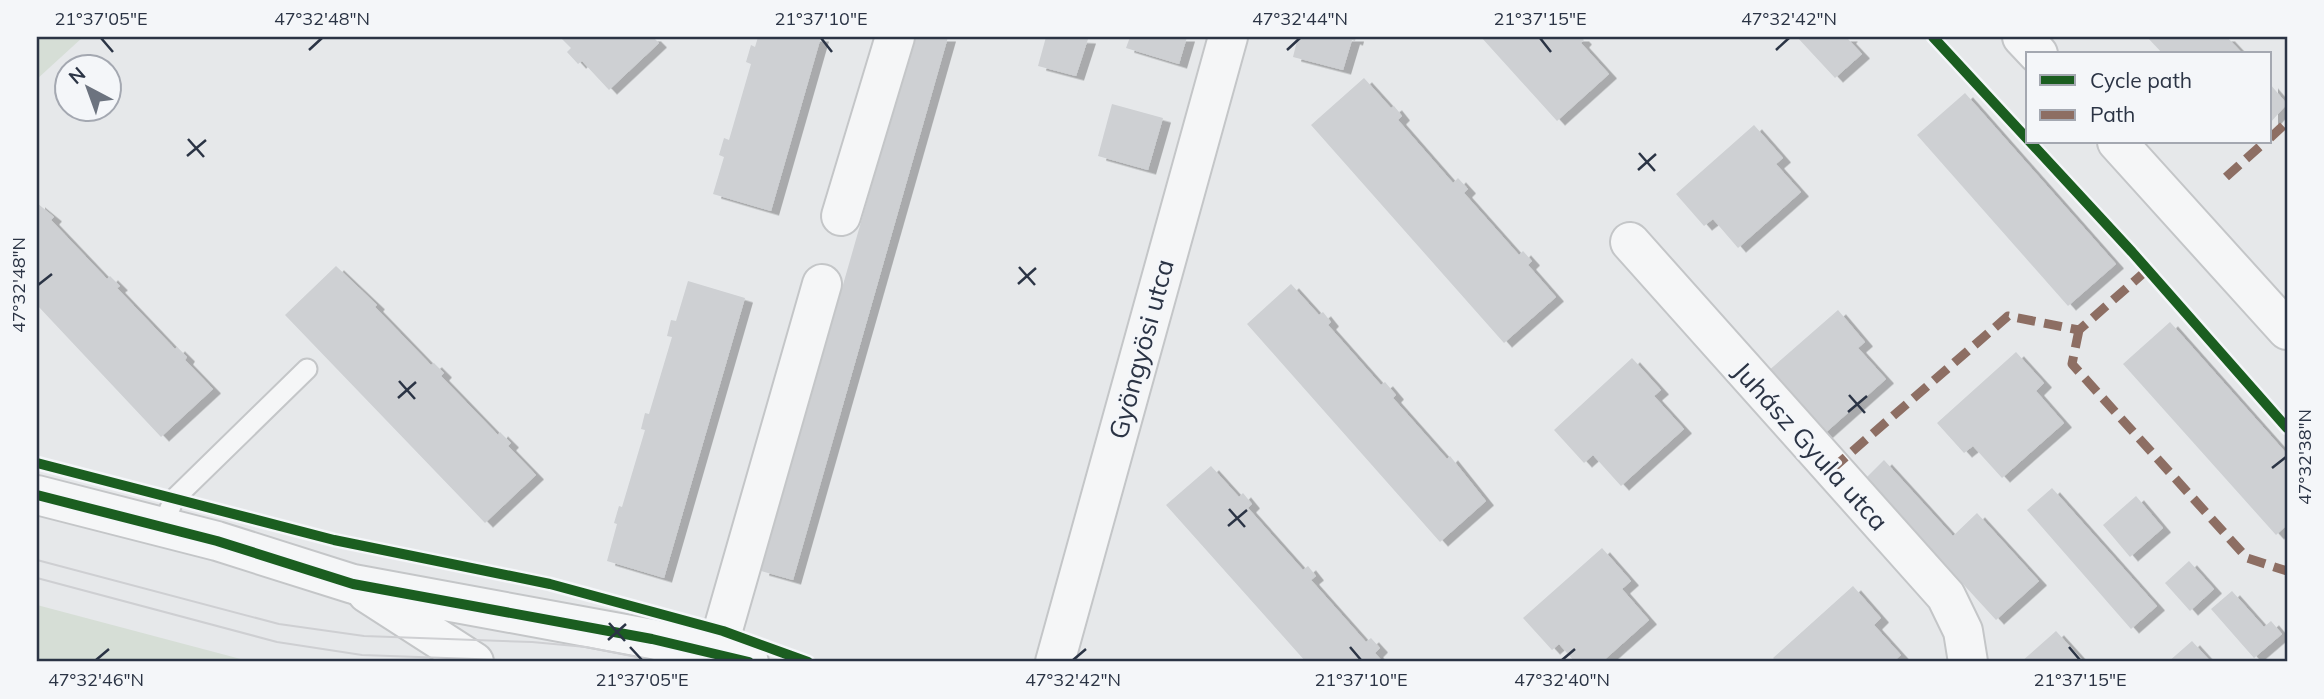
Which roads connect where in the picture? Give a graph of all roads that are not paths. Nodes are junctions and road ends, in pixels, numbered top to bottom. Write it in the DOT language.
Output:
graph roads {
  1 [pos="895,37"];
  2 [pos="1228,37"];
  3 [pos="2022,37"];
  4 [pos="2036,52"];
  5 [pos="2119,144"];
  6 [pos="841,216"];
  7 [pos="1630,242"];
  8 [pos="822,284"];
  9 [pos="2287,330"];
  10 [pos="307,369"];
  11 [pos="37,495"];
  12 [pos="162,527"];
  13 [pos="353,584"];
  14 [pos="733,658"];
  15 [pos="474,662"];
  16 [pos="1055,662"];
  17 [pos="1968,662"];
  1 -- 6 [label="street"];
  2 -- 16 [label="street, Gyöngyösi utca"];
  3 -- 4 [label="street"];
  5 -- 9 [label="street"];
  7 -- 17 [label="street, Juhász Gyula utca"];
  8 -- 14 [label="street"];
  10 -- 12 [label="lane"];
  11 -- 12 [label="street"];
  12 -- 13 [label="street"];
  13 -- 14 [label="street"];
  13 -- 15 [label="street"];
}
